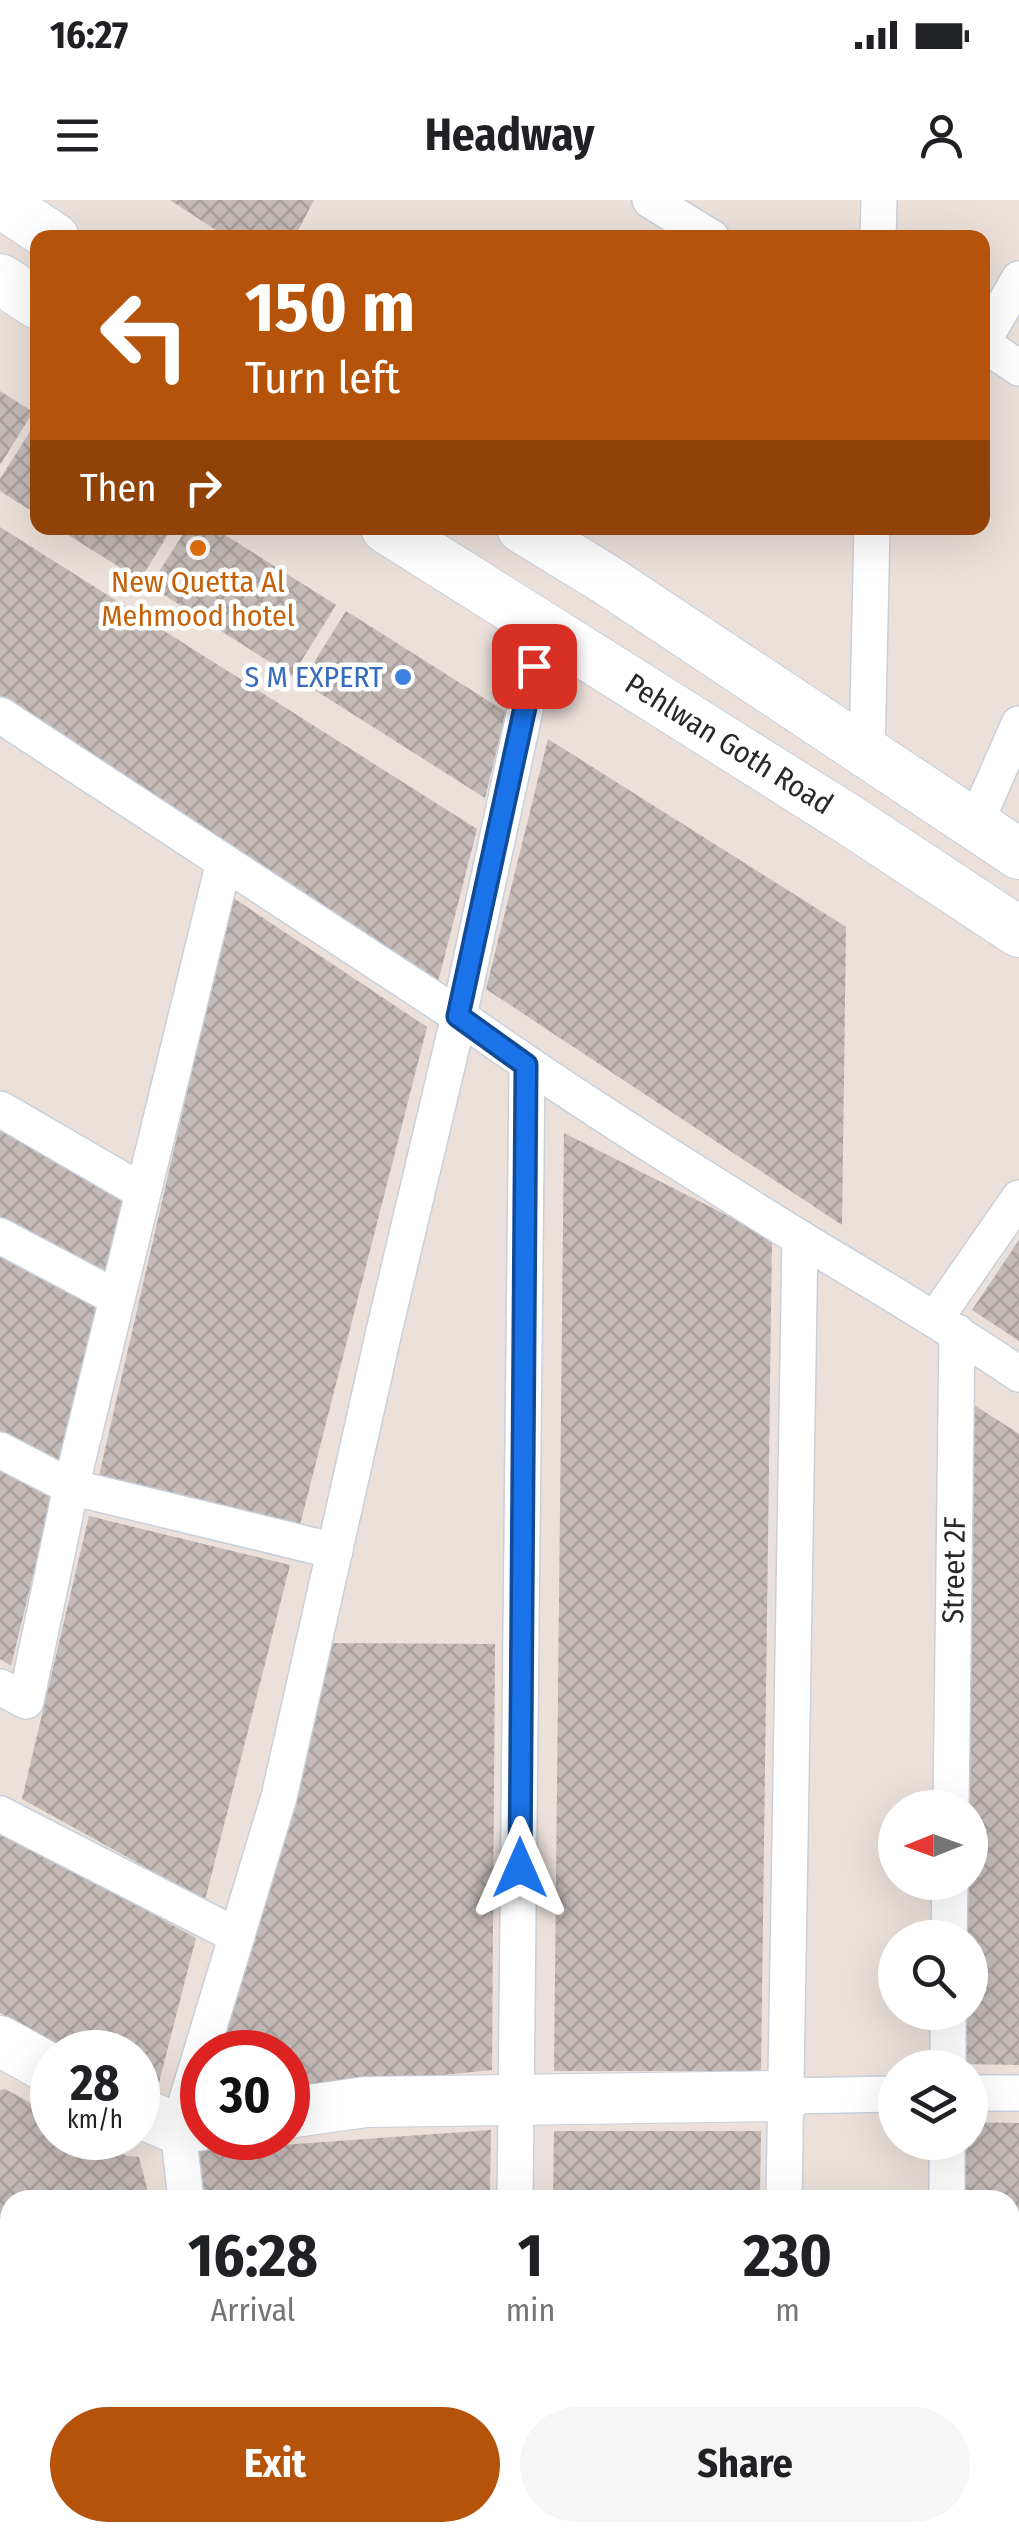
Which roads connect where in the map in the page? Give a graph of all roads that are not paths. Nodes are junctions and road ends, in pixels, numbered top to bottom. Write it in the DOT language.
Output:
graph roads {
  1 [pos="650,200"];
  2 [pos="878,200"];
  3 [pos="0,202"];
  4 [pos="42,230"];
  5 [pos="699,230"];
  6 [pos="878,230"];
  7 [pos="0,279"];
  8 [pos="1019,280"];
  9 [pos="30,299"];
  10 [pos="990,329"];
  11 [pos="990,348"];
  12 [pos="1019,368"];
  13 [pos="397,535"];
  14 [pos="534,535"];
  15 [pos="872,535"];
  16 [pos="543,628"];
  17 [pos="0,715"];
  18 [pos="1019,724"];
  19 [pos="867,753"];
  20 [pos="975,824"];
  21 [pos="1019,854"];
  22 [pos="224,862"];
  23 [pos="1019,932"];
  24 [pos="458,1016"];
  25 [pos="526,1065"];
  26 [pos="0,1109"];
  27 [pos="143,1192"];
  28 [pos="1019,1198"];
  29 [pos="0,1236"];
  30 [pos="800,1238"];
  31 [pos="118,1298"];
  32 [pos="946,1326"];
  33 [pos="1019,1374"];
  34 [pos="0,1450"];
  35 [pos="71,1487"];
  36 [pos="334,1551"];
  37 [pos="0,1686"];
  38 [pos="951,1790"];
  39 [pos="0,1814"];
  40 [pos="237,1936"];
  41 [pos="0,2041"];
  42 [pos="30,2058"];
  43 [pos="988,2093"];
  44 [pos="1019,2093"];
  45 [pos="878,2094"];
  46 [pos="787,2096"];
  47 [pos="518,2100"];
  48 [pos="310,2110"];
  49 [pos="173,2122"];
  50 [pos="947,2160"];
  51 [pos="184,2190"];
  52 [pos="516,2190"];
  53 [pos="784,2190"];
  54 [pos="947,2190"];
  1 -- 5 [label="street"];
  2 -- 6 [label="street"];
  3 -- 4 [label="main road"];
  7 -- 9 [label="main road"];
  8 -- 10 [label="street"];
  11 -- 12 [label="street"];
  13 -- 16 [label="main road, Pehlwan Goth Road"];
  14 -- 19 [label="main road"];
  15 -- 19 [label="street"];
  16 -- 23 [label="main road, Pehlwan Goth Road"];
  16 -- 24 [label="street"];
  17 -- 22 [label="street"];
  18 -- 20 [label="street"];
  19 -- 20 [label="main road"];
  20 -- 21 [label="main road"];
  22 -- 24 [label="street"];
  22 -- 27 [label="street"];
  24 -- 25 [label="street"];
  24 -- 36 [label="street"];
  25 -- 30 [label="street"];
  25 -- 47 [label="street"];
  26 -- 27 [label="street"];
  27 -- 31 [label="street"];
  28 -- 32 [label="street"];
  29 -- 31 [label="street"];
  30 -- 32 [label="street"];
  30 -- 46 [label="street"];
  31 -- 35 [label="street"];
  32 -- 33 [label="street"];
  32 -- 38 [label="street, Street 2F"];
  34 -- 35 [label="street"];
  35 -- 36 [label="street"];
  35 -- 37 [label="street"];
  36 -- 40 [label="street"];
  39 -- 40 [label="street"];
  40 -- 49 [label="street"];
  41 -- 42 [label="main road"];
  43 -- 44 [label="street"];
  45 -- 46 [label="street"];
  46 -- 47 [label="main road"];
  46 -- 53 [label="street"];
  47 -- 48 [label="main road"];
  47 -- 52 [label="street"];
  49 -- 51 [label="street"];
  50 -- 54 [label="street"];
}
